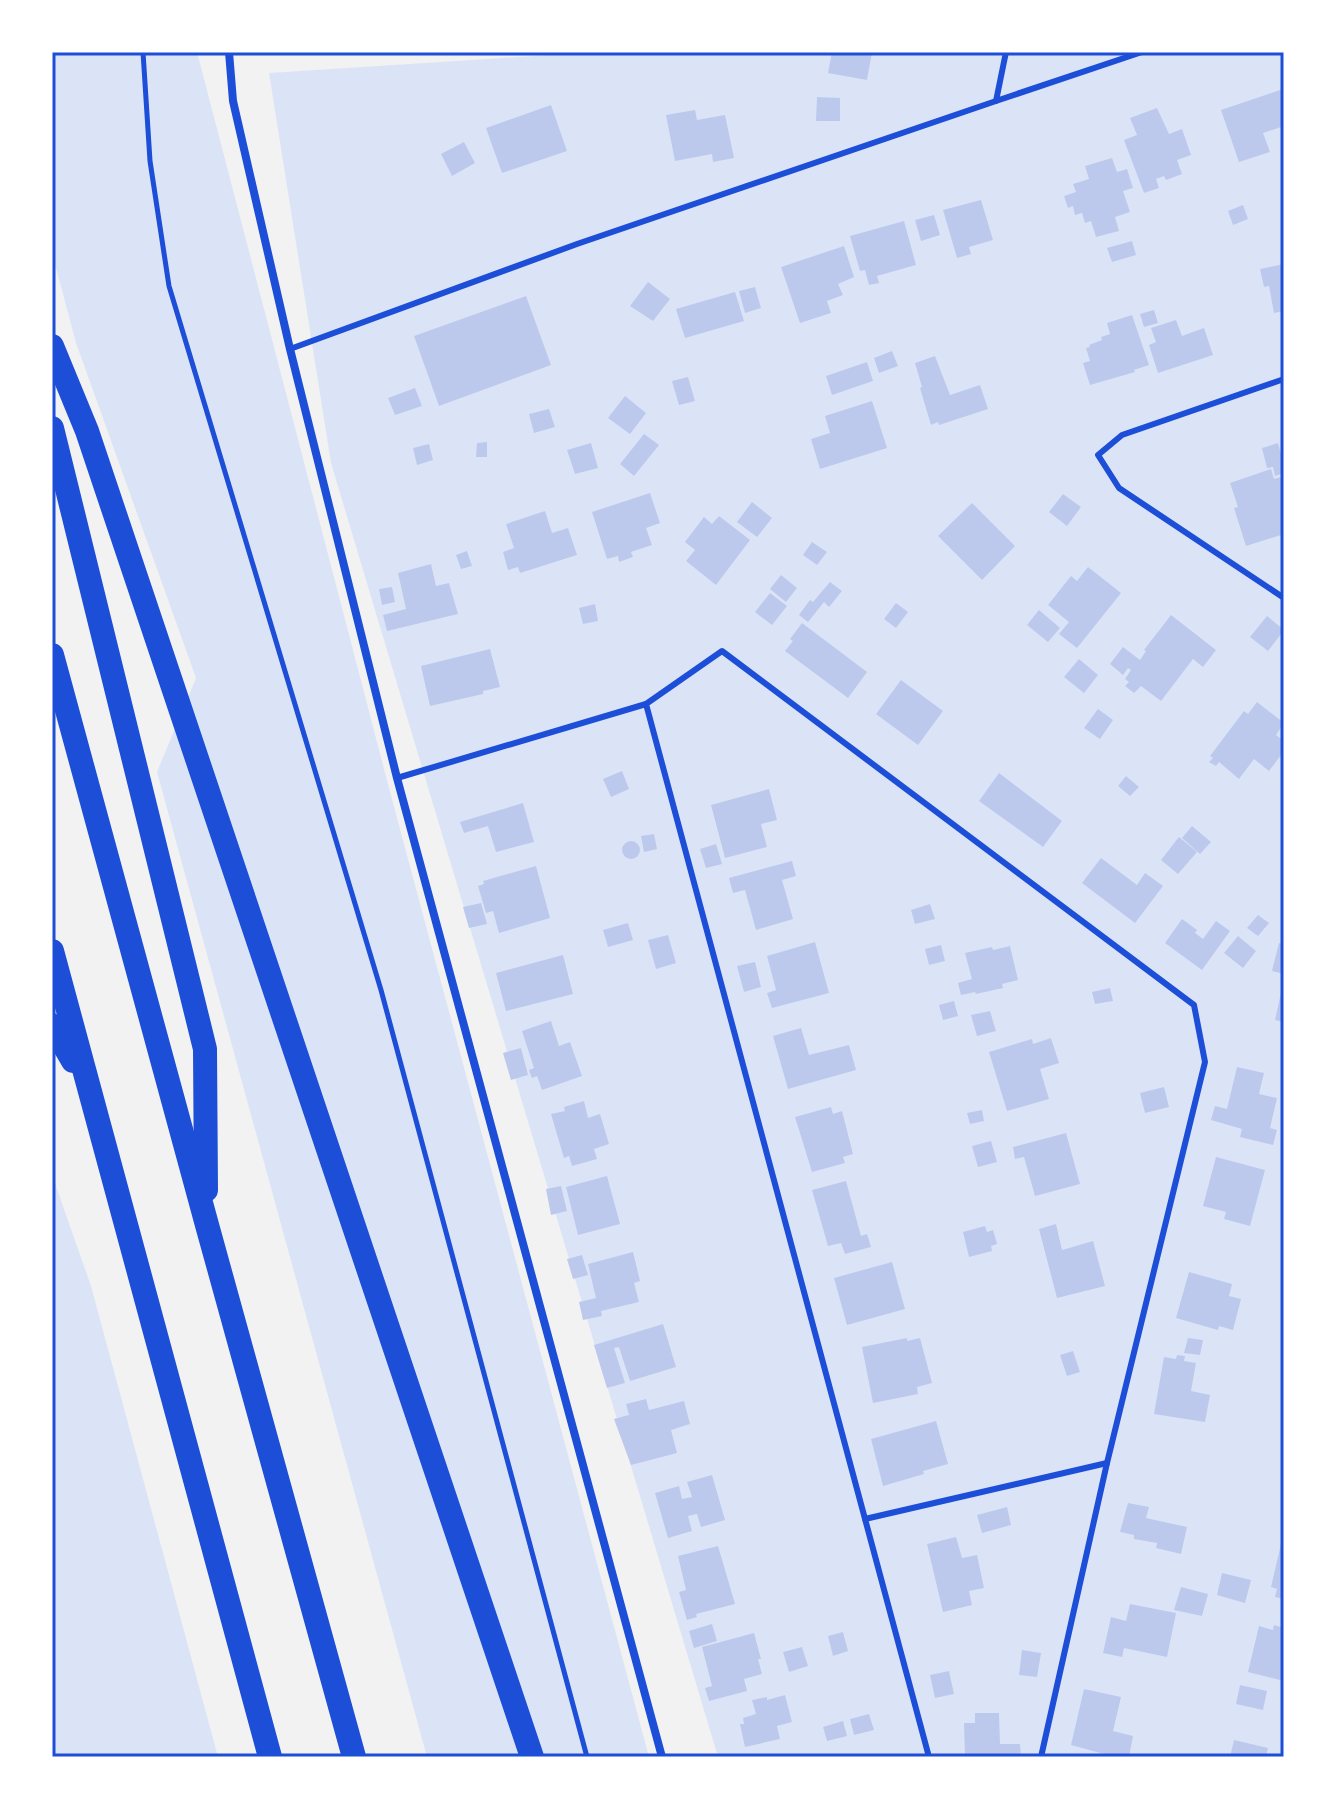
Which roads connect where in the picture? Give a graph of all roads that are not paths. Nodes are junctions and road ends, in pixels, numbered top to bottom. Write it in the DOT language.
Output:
graph roads {
  1 [pos="229,52"];
  2 [pos="1006,52"];
  3 [pos="1142,52"];
  4 [pos="996,101"];
  5 [pos="52,346"];
  6 [pos="290,349"];
  7 [pos="1284,379"];
  8 [pos="52,428"];
  9 [pos="1284,598"];
  10 [pos="52,655"];
  11 [pos="646,704"];
  12 [pos="397,778"];
  13 [pos="52,951"];
  14 [pos="52,1025"];
  15 [pos="90,1091"];
  16 [pos="207,1225"];
  17 [pos="1107,1463"];
  18 [pos="865,1519"];
  19 [pos="270,1757"];
  20 [pos="354,1757"];
  21 [pos="532,1757"];
  22 [pos="662,1757"];
  23 [pos="929,1757"];
  24 [pos="1041,1757"];
  1 -- 6 [label="street"];
  2 -- 4 [label="lane"];
  3 -- 4 [label="lane"];
  4 -- 6 [label="lane"];
  5 -- 21 [label="highway"];
  6 -- 12 [label="street"];
  7 -- 9 [label="lane"];
  8 -- 16 [label="highway"];
  10 -- 16 [label="highway"];
  11 -- 12 [label="lane"];
  11 -- 17 [label="lane"];
  11 -- 18 [label="lane"];
  12 -- 22 [label="street"];
  13 -- 15 [label="highway"];
  14 -- 15 [label="highway"];
  15 -- 19 [label="highway"];
  16 -- 20 [label="highway"];
  17 -- 18 [label="lane"];
  17 -- 24 [label="lane"];
  18 -- 23 [label="lane"];
}
